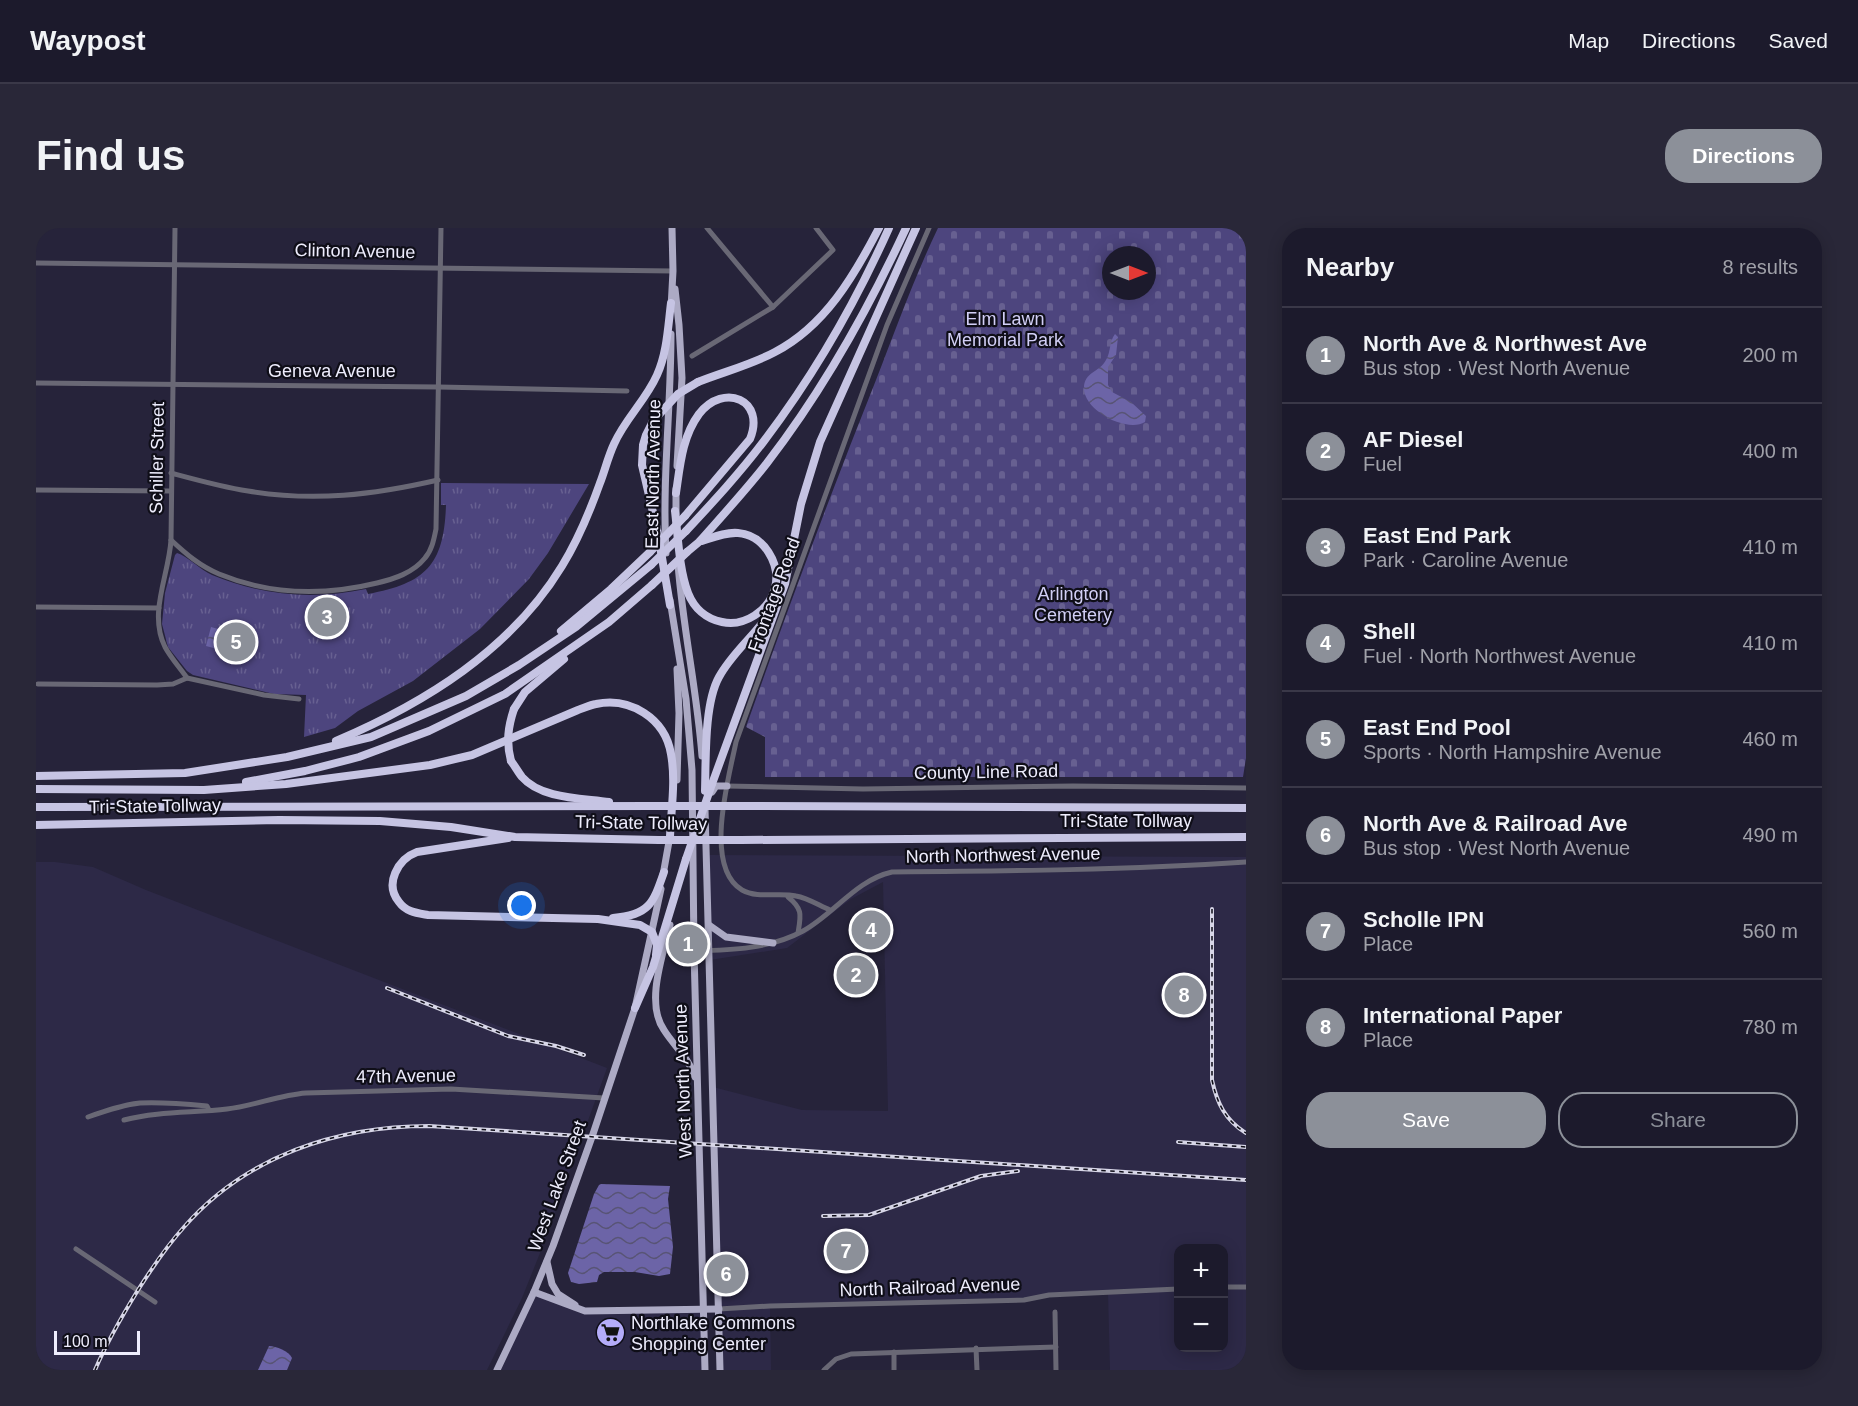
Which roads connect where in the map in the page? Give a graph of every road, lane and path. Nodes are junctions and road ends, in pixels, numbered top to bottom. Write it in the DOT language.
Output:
graph roads {
  1 [pos="175,228"];
  2 [pos="441,228"];
  3 [pos="672,228"];
  4 [pos="707,228"];
  5 [pos="816,228"];
  6 [pos="879,228"];
  7 [pos="889,228"];
  8 [pos="906,228"];
  9 [pos="916,228"];
  10 [pos="929,228"];
  11 [pos="36,263"];
  12 [pos="174,265"];
  13 [pos="441,267"];
  14 [pos="673,272"];
  15 [pos="671,303"];
  16 [pos="773,307"];
  17 [pos="692,356"];
  18 [pos="36,383"];
  19 [pos="172,385"];
  20 [pos="439,387"];
  21 [pos="627,391"];
  22 [pos="171,473"];
  23 [pos="438,480"];
  24 [pos="36,490"];
  25 [pos="171,490"];
  26 [pos="676,493"];
  27 [pos="675,511"];
  28 [pos="171,540"];
  29 [pos="699,542"];
  30 [pos="785,584"];
  31 [pos="670,605"];
  32 [pos="36,607"];
  33 [pos="159,608"];
  34 [pos="609,622"];
  35 [pos="673,624"];
  36 [pos="519,665"];
  37 [pos="187,678"];
  38 [pos="38,684"];
  39 [pos="299,699"];
  40 [pos="312,751"];
  41 [pos="36,776"];
  42 [pos="727,786"];
  43 [pos="1246,788"];
  44 [pos="36,789"];
  45 [pos="709,789"];
  46 [pos="204,790"];
  47 [pos="692,790"];
  48 [pos="633,806"];
  49 [pos="36,807"];
  50 [pos="1246,808"];
  51 [pos="36,825"];
  52 [pos="515,837"];
  53 [pos="670,837"];
  54 [pos="1246,837"];
  55 [pos="687,859"];
  56 [pos="1246,862"];
  57 [pos="664,872"];
  58 [pos="786,896"];
  59 [pos="830,910"];
  60 [pos="598,919"];
  61 [pos="709,925"];
  62 [pos="652,932"];
  63 [pos="798,933"];
  64 [pos="773,943"];
  65 [pos="694,951"];
  66 [pos="710,951"];
  67 [pos="656,955"];
  68 [pos="635,1008"];
  69 [pos="698,1083"];
  70 [pos="270,1092"];
  71 [pos="277,1098"];
  72 [pos="604,1098"];
  73 [pos="209,1110"];
  74 [pos="88,1117"];
  75 [pos="124,1120"];
  76 [pos="76,1249"];
  77 [pos="547,1261"];
  78 [pos="1228,1287"];
  79 [pos="1246,1287"];
  80 [pos="1174,1289"];
  81 [pos="534,1292"];
  82 [pos="155,1302"];
  83 [pos="719,1309"];
  84 [pos="704,1310"];
  85 [pos="585,1311"];
  86 [pos="1055,1312"];
  87 [pos="1056,1347"];
  88 [pos="976,1348"];
  89 [pos="894,1352"];
  90 [pos="496,1370"];
  91 [pos="705,1370"];
  92 [pos="720,1370"];
  93 [pos="824,1370"];
  94 [pos="894,1370"];
  95 [pos="977,1370"];
  96 [pos="1056,1370"];
  1 -- 12 [label="street, Schiller Street"];
  2 -- 13 [label="street"];
  3 -- 14 [label="main road, East North Avenue"];
  4 -- 16 [label="street"];
  5 -- 16 [label="street"];
  6 -- 31 [label="highway, bridge"];
  7 -- 36 [label="highway, bridge"];
  8 -- 29 [label="highway"];
  9 -- 30 [label="highway"];
  10 -- 42 [label="street, Frontage Road"];
  11 -- 12 [label="street, Clinton Avenue"];
  12 -- 13 [label="street, Clinton Avenue"];
  12 -- 19 [label="street, Schiller Street"];
  13 -- 14 [label="street, Clinton Avenue"];
  13 -- 20 [label="street"];
  14 -- 15 [label="main road, East North Avenue"];
  14 -- 26 [label="main road, East North Avenue"];
  15 -- 31 [label="main road, East North Avenue"];
  15 -- 40 [label="highway"];
  16 -- 17 [label="street"];
  18 -- 19 [label="street, Geneva Avenue"];
  19 -- 20 [label="street, Geneva Avenue"];
  19 -- 22 [label="street, Schiller Street"];
  20 -- 21 [label="street, Geneva Avenue"];
  20 -- 23 [label="street"];
  22 -- 23 [label="street"];
  22 -- 25 [label="street, Schiller Street"];
  23 -- 28 [label="street"];
  24 -- 25 [label="street"];
  25 -- 28 [label="street, Schiller Street"];
  26 -- 27 [label="main road, East North Avenue"];
  26 -- 36 [label="highway, bridge"];
  27 -- 29 [label="highway"];
  27 -- 45 [label="main road, East North Avenue"];
  28 -- 33 [label="street, Schiller Street"];
  29 -- 34 [label="highway, bridge"];
  30 -- 45 [label="highway"];
  30 -- 45 [label="highway"];
  31 -- 35 [label="main road, East North Avenue"];
  32 -- 33 [label="street"];
  33 -- 37 [label="street, Schiller Street"];
  34 -- 46 [label="highway"];
  34 -- 48 [label="highway, bridge"];
  35 -- 47 [label="main road, East North Avenue"];
  35 -- 53 [label="main road, West Lake Street"];
  36 -- 40 [label="highway"];
  37 -- 38 [label="street"];
  37 -- 39 [label="street"];
  40 -- 41 [label="highway"];
  42 -- 43 [label="street, County Line Road"];
  42 -- 45 [label="main road"];
  42 -- 58 [label="street, Frontage Road"];
  44 -- 46 [label="highway"];
  45 -- 55 [label="highway, bridge"];
  45 -- 61 [label="main road, West North Avenue"];
  46 -- 53 [label="highway"];
  47 -- 65 [label="main road, West North Avenue"];
  48 -- 49 [label="highway, Tri-State Tollway"];
  48 -- 50 [label="highway, Tri-State Tollway, bridge"];
  51 -- 52 [label="highway, Tri-State Tollway"];
  52 -- 54 [label="highway, Tri-State Tollway, bridge"];
  52 -- 60 [label="highway"];
  53 -- 57 [label="main road, West Lake Street"];
  55 -- 67 [label="highway"];
  55 -- 69 [label="main road"];
  56 -- 59 [label="street, North Northwest Avenue"];
  57 -- 60 [label="highway"];
  57 -- 62 [label="main road, West Lake Street"];
  58 -- 59 [label="street, Frontage Road"];
  58 -- 63 [label="street"];
  59 -- 63 [label="street, North Northwest Avenue"];
  60 -- 62 [label="highway"];
  61 -- 64 [label="main road"];
  61 -- 66 [label="main road, West North Avenue"];
  62 -- 67 [label="highway"];
  62 -- 68 [label="main road, West Lake Street"];
  63 -- 64 [label="street, North Northwest Avenue"];
  64 -- 66 [label="street, North Northwest Avenue"];
  65 -- 66 [label="street, North Northwest Avenue"];
  65 -- 69 [label="main road, West North Avenue"];
  66 -- 83 [label="main road, West North Avenue"];
  67 -- 68 [label="highway"];
  68 -- 72 [label="main road, West Lake Street"];
  69 -- 84 [label="main road, West North Avenue"];
  70 -- 71 [label="street"];
  71 -- 72 [label="street, 47th Avenue"];
  71 -- 73 [label="street, 47th Avenue"];
  72 -- 77 [label="main road, West Lake Street"];
  73 -- 74 [label="street, 47th Avenue"];
  73 -- 75 [label="street, 47th Avenue"];
  76 -- 82 [label="street"];
  77 -- 81 [label="main road, West Lake Street"];
  77 -- 85 [label="main road"];
  78 -- 79 [label="street"];
  80 -- 83 [label="street, North Railroad Avenue"];
  81 -- 85 [label="main road"];
  81 -- 90 [label="main road, West Lake Street"];
  83 -- 84 [label="main road"];
  83 -- 92 [label="main road, West North Avenue"];
  84 -- 85 [label="main road"];
  84 -- 91 [label="main road, West North Avenue"];
  86 -- 87 [label="street"];
  87 -- 88 [label="street"];
  87 -- 96 [label="street"];
  88 -- 89 [label="street"];
  88 -- 95 [label="street"];
  89 -- 93 [label="street"];
  89 -- 94 [label="street"];
}
